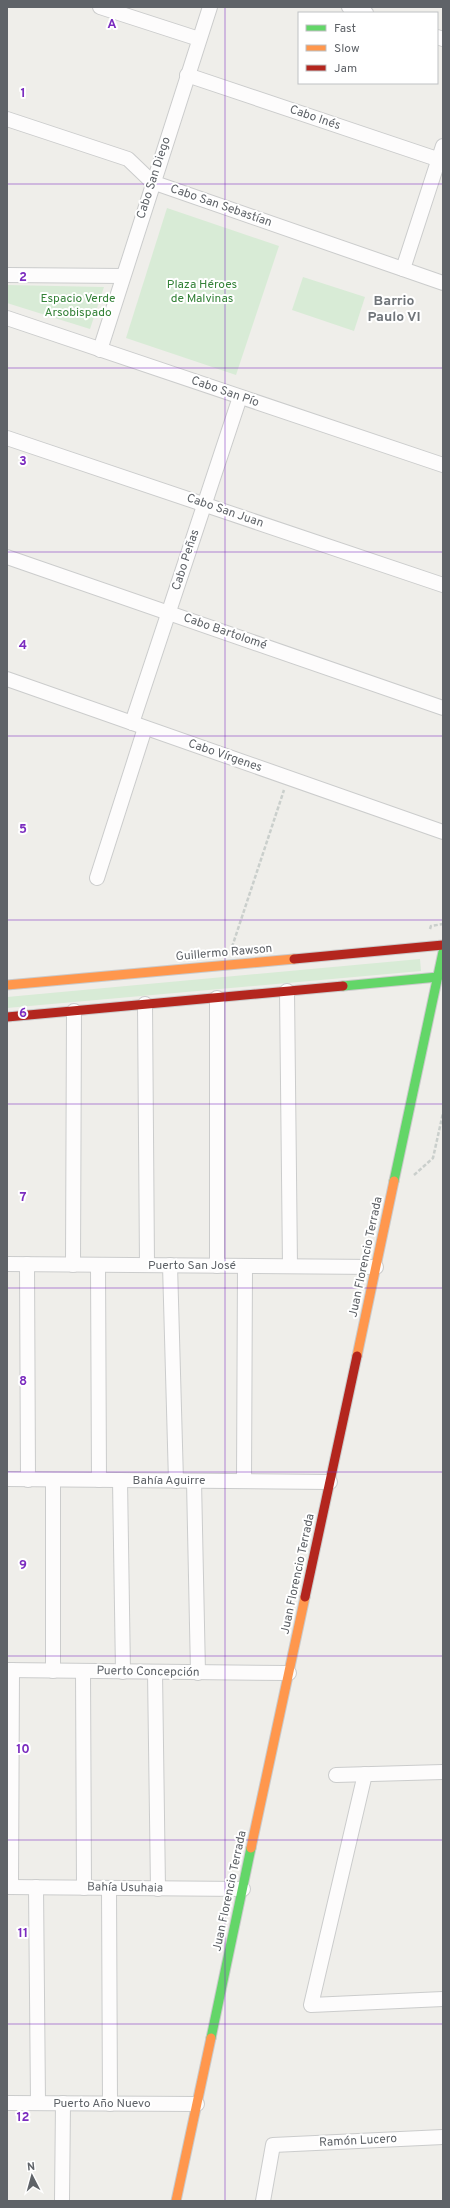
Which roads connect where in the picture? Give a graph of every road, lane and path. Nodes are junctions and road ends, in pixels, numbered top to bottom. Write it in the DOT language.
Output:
graph roads {
  1 [pos="100,7"];
  2 [pos="210,7"];
  3 [pos="349,7"];
  4 [pos="363,12"];
  5 [pos="199,39"];
  6 [pos="187,75"];
  7 [pos="7,119"];
  8 [pos="443,146"];
  9 [pos="441,161"];
  10 [pos="152,182"];
  11 [pos="403,269"];
  12 [pos="7,275"];
  13 [pos="123,276"];
  14 [pos="443,282"];
  15 [pos="7,318"];
  16 [pos="100,350"];
  17 [pos="240,396"];
  18 [pos="7,438"];
  19 [pos="443,465"];
  20 [pos="204,504"];
  21 [pos="7,557"];
  22 [pos="443,585"];
  23 [pos="168,613"];
  24 [pos="7,679"];
  25 [pos="443,708"];
  26 [pos="138,725"];
  27 [pos="288,778"];
  28 [pos="443,832"];
  29 [pos="98,878"];
  30 [pos="443,945"];
  31 [pos="443,952"];
  32 [pos="226,965"];
  33 [pos="438,977"];
  34 [pos="7,985"];
  35 [pos="287,991"];
  36 [pos="217,998"];
  37 [pos="145,1004"];
  38 [pos="74,1011"];
  39 [pos="7,1017"];
  40 [pos="443,1113"];
  41 [pos="412,1177"];
  42 [pos="7,1264"];
  43 [pos="27,1264"];
  44 [pos="73,1265"];
  45 [pos="98,1265"];
  46 [pos="147,1265"];
  47 [pos="170,1266"];
  48 [pos="216,1266"];
  49 [pos="244,1266"];
  50 [pos="290,1266"];
  51 [pos="376,1267"];
  52 [pos="7,1479"];
  53 [pos="28,1480"];
  54 [pos="53,1480"];
  55 [pos="99,1480"];
  56 [pos="120,1480"];
  57 [pos="176,1481"];
  58 [pos="194,1481"];
  59 [pos="244,1481"];
  60 [pos="330,1482"];
  61 [pos="10,1670"];
  62 [pos="53,1671"];
  63 [pos="83,1671"];
  64 [pos="123,1672"];
  65 [pos="155,1672"];
  66 [pos="198,1673"];
  67 [pos="289,1673"];
  68 [pos="443,1772"];
  69 [pos="365,1774"];
  70 [pos="336,1775"];
  71 [pos="9,1887"];
  72 [pos="36,1887"];
  73 [pos="84,1888"];
  74 [pos="109,1888"];
  75 [pos="158,1888"];
  76 [pos="243,1889"];
  77 [pos="443,1999"];
  78 [pos="7,2103"];
  79 [pos="38,2103"];
  80 [pos="63,2103"];
  81 [pos="110,2104"];
  82 [pos="197,2104"];
  83 [pos="443,2137"];
  84 [pos="62,2201"];
  85 [pos="176,2201"];
  86 [pos="263,2201"];
  1 -- 5 [label="street"];
  2 -- 5 [label="street, Cabo San Diego"];
  3 -- 4 [label="street"];
  5 -- 6 [label="street, Cabo San Diego"];
  6 -- 9 [label="street, Cabo Inés"];
  6 -- 10 [label="street, Cabo San Diego"];
  7 -- 10 [label="street, Cabo San Sebastían"];
  8 -- 9 [label="street"];
  9 -- 11 [label="street"];
  10 -- 11 [label="street, Cabo San Sebastían"];
  10 -- 13 [label="street, Cabo San Diego"];
  11 -- 14 [label="street, Cabo San Sebastían"];
  12 -- 13 [label="street"];
  13 -- 16 [label="street, Cabo San Diego"];
  15 -- 16 [label="street, Cabo San Pío"];
  16 -- 17 [label="street, Cabo San Pío"];
  17 -- 19 [label="street, Cabo San Pío"];
  17 -- 20 [label="street, Cabo Peñas"];
  18 -- 20 [label="street, Cabo San Juan"];
  20 -- 22 [label="street, Cabo San Juan"];
  20 -- 23 [label="street, Cabo Peñas"];
  21 -- 23 [label="street, Cabo Bartolomé"];
  23 -- 25 [label="street, Cabo Bartolomé"];
  23 -- 26 [label="street, Cabo Peñas"];
  24 -- 26 [label="street, Cabo Vírgenes"];
  26 -- 27 [label="street, Cabo Vírgenes"];
  26 -- 29 [label="street, Cabo Peñas"];
  27 -- 28 [label="street, Cabo Vírgenes"];
  27 -- 32 [label="path"];
  30 -- 32 [label="street, Guillermo Rawson"];
  31 -- 33 [label="street, Juan Florencio Terrada"];
  32 -- 34 [label="street, Guillermo Rawson"];
  33 -- 35 [label="street"];
  33 -- 51 [label="street, Juan Florencio Terrada"];
  35 -- 36 [label="street"];
  35 -- 50 [label="street"];
  36 -- 37 [label="street"];
  36 -- 48 [label="street"];
  37 -- 38 [label="street"];
  37 -- 46 [label="street"];
  38 -- 39 [label="street"];
  38 -- 44 [label="street"];
  40 -- 41 [label="path"];
  42 -- 43 [label="street, Puerto San José"];
  43 -- 44 [label="street, Puerto San José"];
  43 -- 53 [label="street"];
  44 -- 45 [label="street, Puerto San José"];
  45 -- 46 [label="street, Puerto San José"];
  45 -- 55 [label="street"];
  46 -- 47 [label="street, Puerto San José"];
  47 -- 48 [label="street, Puerto San José"];
  47 -- 57 [label="street"];
  48 -- 49 [label="street, Puerto San José"];
  49 -- 50 [label="street, Puerto San José"];
  49 -- 59 [label="street"];
  50 -- 51 [label="street, Puerto San José"];
  51 -- 60 [label="street, Juan Florencio Terrada"];
  52 -- 53 [label="street, Bahía Aguirre"];
  53 -- 54 [label="street, Bahía Aguirre"];
  54 -- 55 [label="street, Bahía Aguirre"];
  54 -- 62 [label="street"];
  55 -- 56 [label="street, Bahía Aguirre"];
  56 -- 57 [label="street, Bahía Aguirre"];
  56 -- 64 [label="street"];
  57 -- 58 [label="street, Bahía Aguirre"];
  58 -- 59 [label="street, Bahía Aguirre"];
  58 -- 66 [label="street"];
  59 -- 60 [label="street, Bahía Aguirre"];
  60 -- 67 [label="street, Juan Florencio Terrada"];
  61 -- 62 [label="street, Puerto Concepción"];
  61 -- 71 [label="street"];
  62 -- 63 [label="street, Puerto Concepción"];
  63 -- 64 [label="street, Puerto Concepción"];
  63 -- 73 [label="street"];
  64 -- 65 [label="street, Puerto Concepción"];
  65 -- 66 [label="street, Puerto Concepción"];
  65 -- 75 [label="street"];
  66 -- 67 [label="street, Puerto Concepción"];
  67 -- 76 [label="street, Juan Florencio Terrada"];
  68 -- 69 [label="street"];
  69 -- 70 [label="street"];
  69 -- 77 [label="street"];
  71 -- 72 [label="street, Bahía Usuhaia"];
  72 -- 73 [label="street, Bahía Usuhaia"];
  72 -- 79 [label="street"];
  73 -- 74 [label="street, Bahía Usuhaia"];
  74 -- 75 [label="street, Bahía Usuhaia"];
  74 -- 81 [label="street"];
  75 -- 76 [label="street, Bahía Usuhaia"];
  76 -- 82 [label="street, Juan Florencio Terrada"];
  78 -- 79 [label="street, Puerto Año Nuevo"];
  79 -- 80 [label="street, Puerto Año Nuevo"];
  80 -- 81 [label="street, Puerto Año Nuevo"];
  80 -- 84 [label="street"];
  81 -- 82 [label="street, Puerto Año Nuevo"];
  82 -- 85 [label="street, Juan Florencio Terrada"];
  83 -- 86 [label="street, Ramón Lucero"];
}
